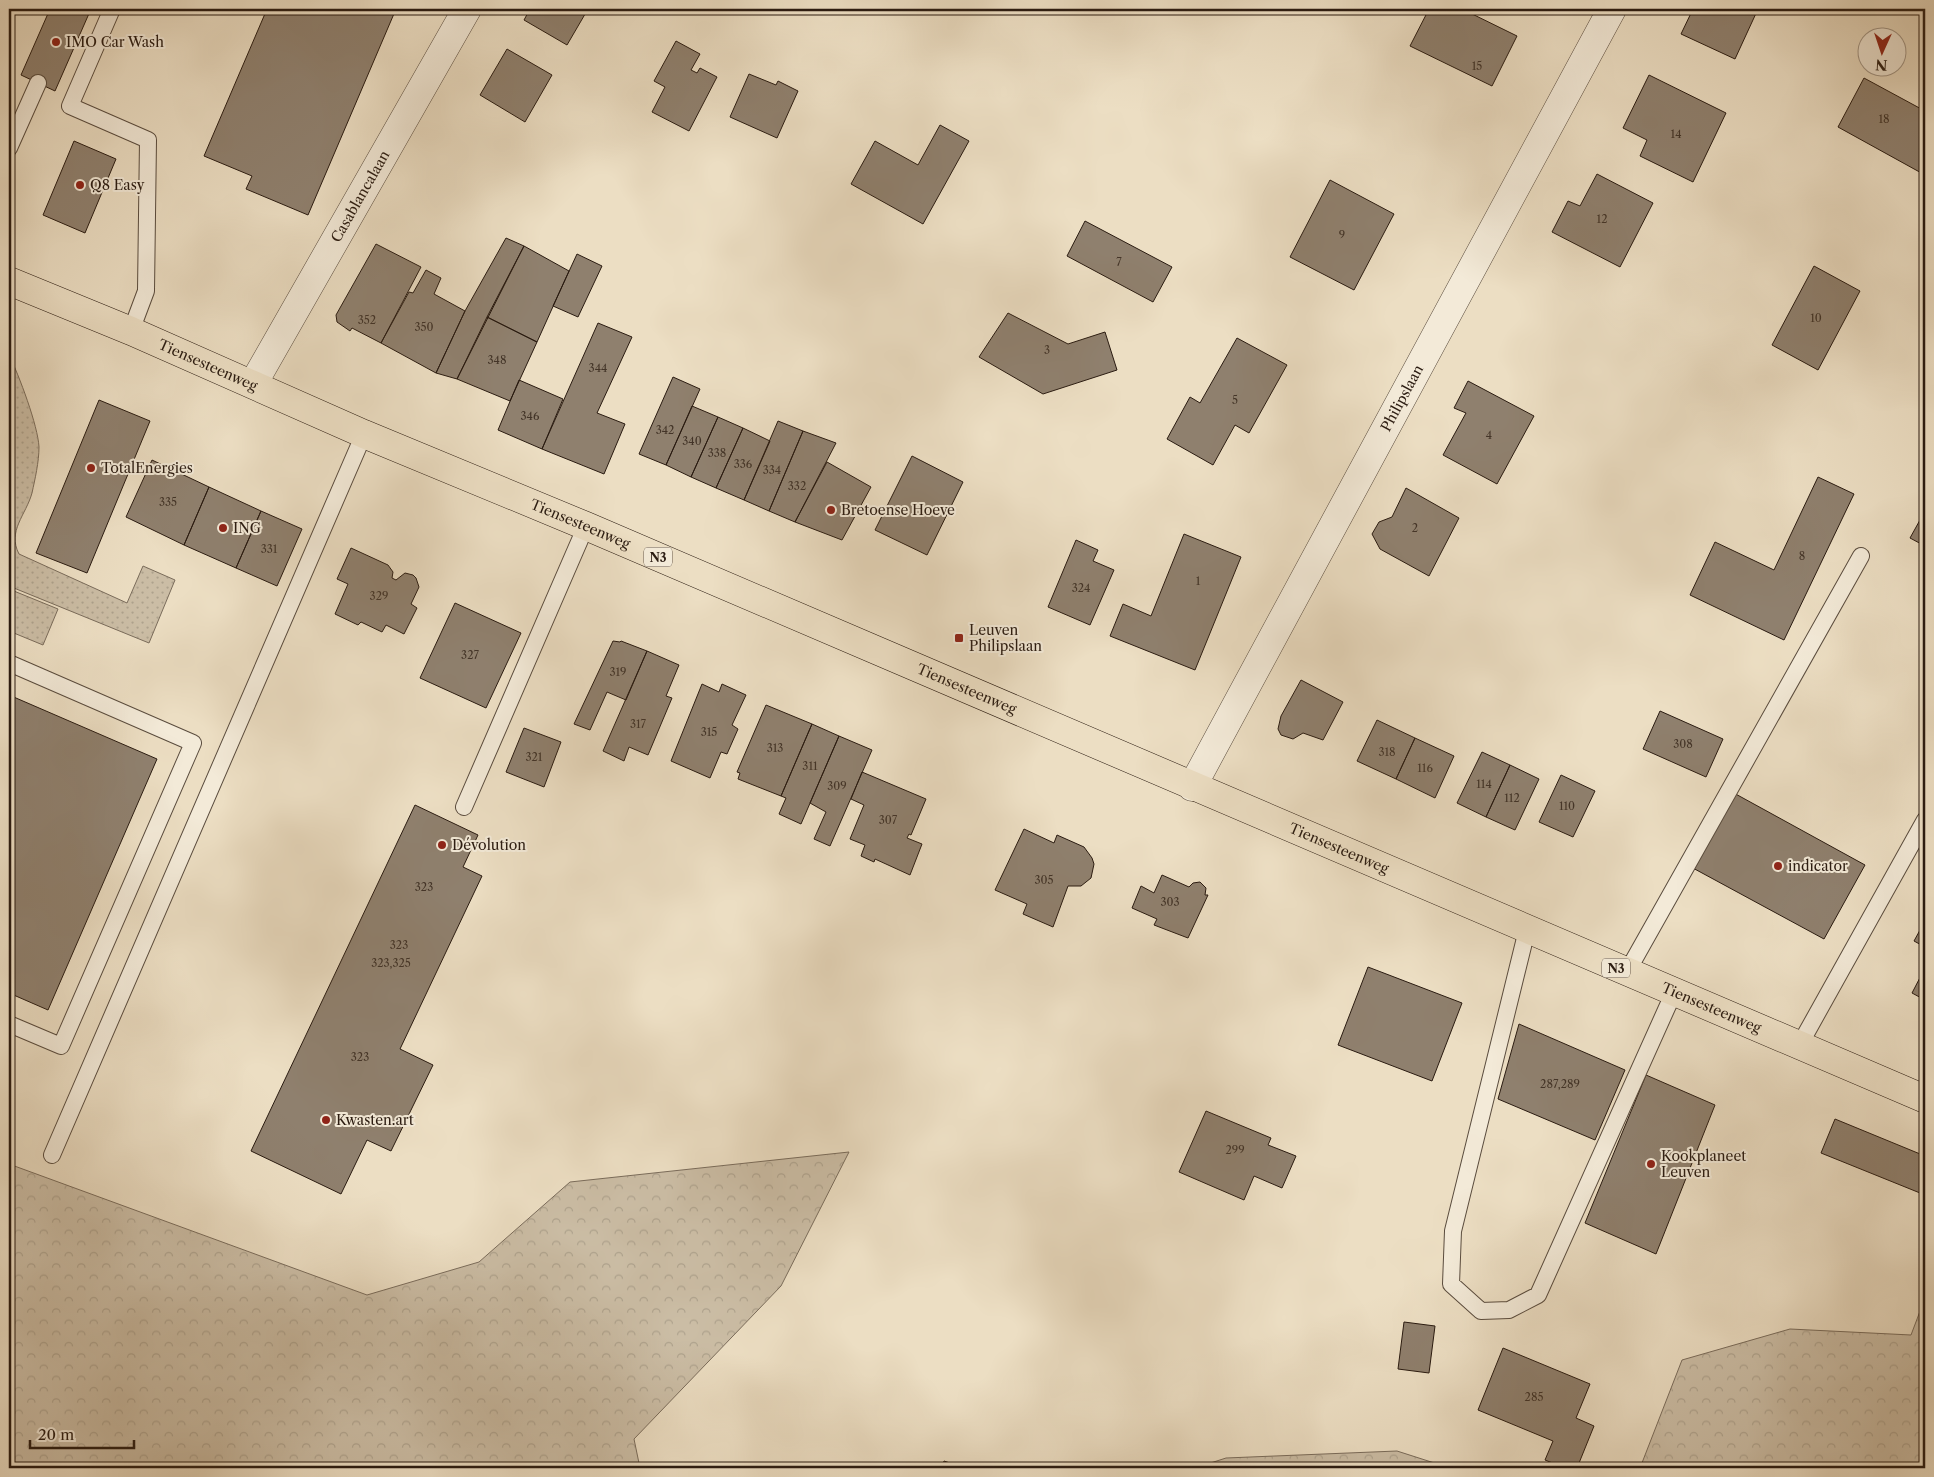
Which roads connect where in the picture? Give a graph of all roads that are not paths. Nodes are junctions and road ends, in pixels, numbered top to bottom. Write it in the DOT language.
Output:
graph roads {
  1 [pos="112,9"];
  2 [pos="467,9"];
  3 [pos="1612,9"];
  4 [pos="38,83"];
  5 [pos="9,148"];
  6 [pos="9,281"];
  7 [pos="131,331"];
  8 [pos="253,384"];
  9 [pos="364,434"];
  10 [pos="586,526"];
  11 [pos="1861,556"];
  12 [pos="9,663"];
  13 [pos="1192,787"];
  14 [pos="464,806"];
  15 [pos="1925,820"];
  16 [pos="1527,930"];
  17 [pos="1627,972"];
  18 [pos="1674,992"];
  19 [pos="9,1024"];
  20 [pos="1799,1046"];
  21 [pos="1925,1099"];
  22 [pos="52,1155"];
  1 -- 7 [label="lane"];
  2 -- 8 [label="street, Casablancalaan"];
  3 -- 13 [label="street, Philipslaan"];
  4 -- 5 [label="lane"];
  6 -- 7 [label="main road, Tiensesteenweg / N3"];
  7 -- 8 [label="main road, Tiensesteenweg / N3"];
  8 -- 9 [label="main road, Tiensesteenweg / N3"];
  9 -- 10 [label="main road, Tiensesteenweg / N3"];
  9 -- 22 [label="lane"];
  10 -- 13 [label="main road, Tiensesteenweg / N3"];
  10 -- 14 [label="lane"];
  11 -- 17 [label="lane"];
  12 -- 19 [label="lane"];
  13 -- 16 [label="main road, Tiensesteenweg / N3"];
  15 -- 20 [label="lane"];
  16 -- 17 [label="main road, Tiensesteenweg / N3"];
  16 -- 18 [label="lane"];
  17 -- 18 [label="main road, Tiensesteenweg / N3"];
  18 -- 20 [label="main road, Tiensesteenweg / N3"];
  20 -- 21 [label="main road, Tiensesteenweg / N3"];
}
